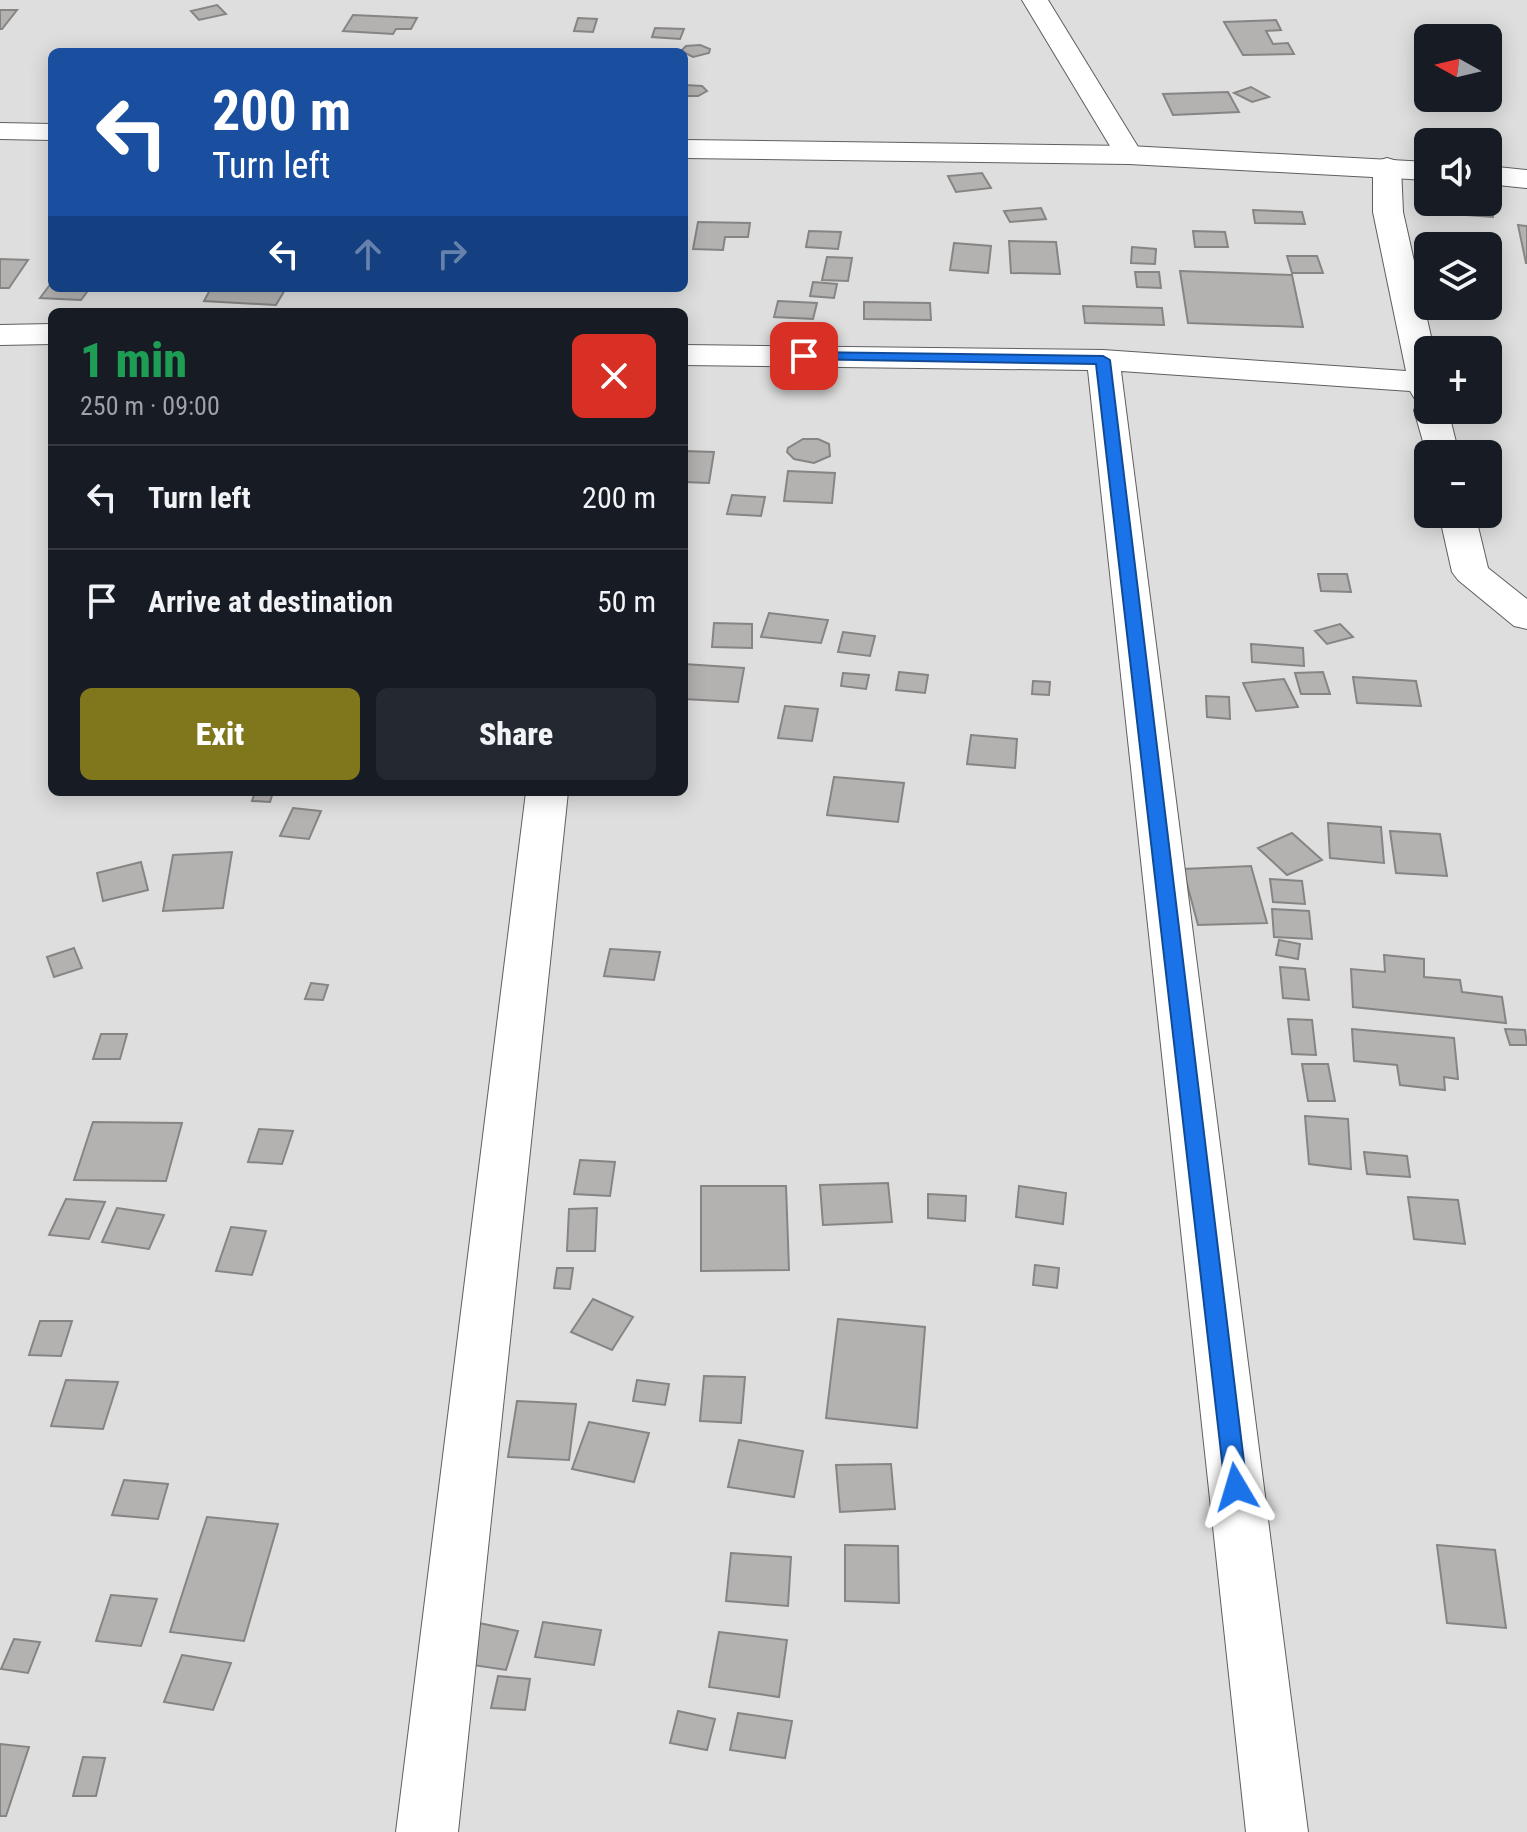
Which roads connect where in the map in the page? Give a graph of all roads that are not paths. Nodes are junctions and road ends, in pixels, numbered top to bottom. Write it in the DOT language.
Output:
graph roads {
  1 [pos="1035,0"];
  2 [pos="0,131"];
  3 [pos="48,132"];
  4 [pos="688,149"];
  5 [pos="1129,155"];
  6 [pos="1387,167"];
  7 [pos="1414,170"];
  8 [pos="1502,176"];
  9 [pos="1527,179"];
  10 [pos="48,334"];
  11 [pos="0,335"];
  12 [pos="1415,336"];
  13 [pos="688,355"];
  14 [pos="1103,360"];
  15 [pos="1414,394"];
  16 [pos="1460,528"];
  17 [pos="1527,618"];
  18 [pos="547,796"];
  19 [pos="427,1832"];
  20 [pos="1277,1832"];
  1 -- 5 [label="street"];
  2 -- 3 [label="street"];
  4 -- 5 [label="street"];
  5 -- 6 [label="street"];
  6 -- 7 [label="street"];
  6 -- 12 [label="street"];
  8 -- 9 [label="street"];
  10 -- 11 [label="street"];
  13 -- 14 [label="street"];
  14 -- 15 [label="street"];
  14 -- 20 [label="street"];
  16 -- 17 [label="street"];
  18 -- 19 [label="street"];
}
